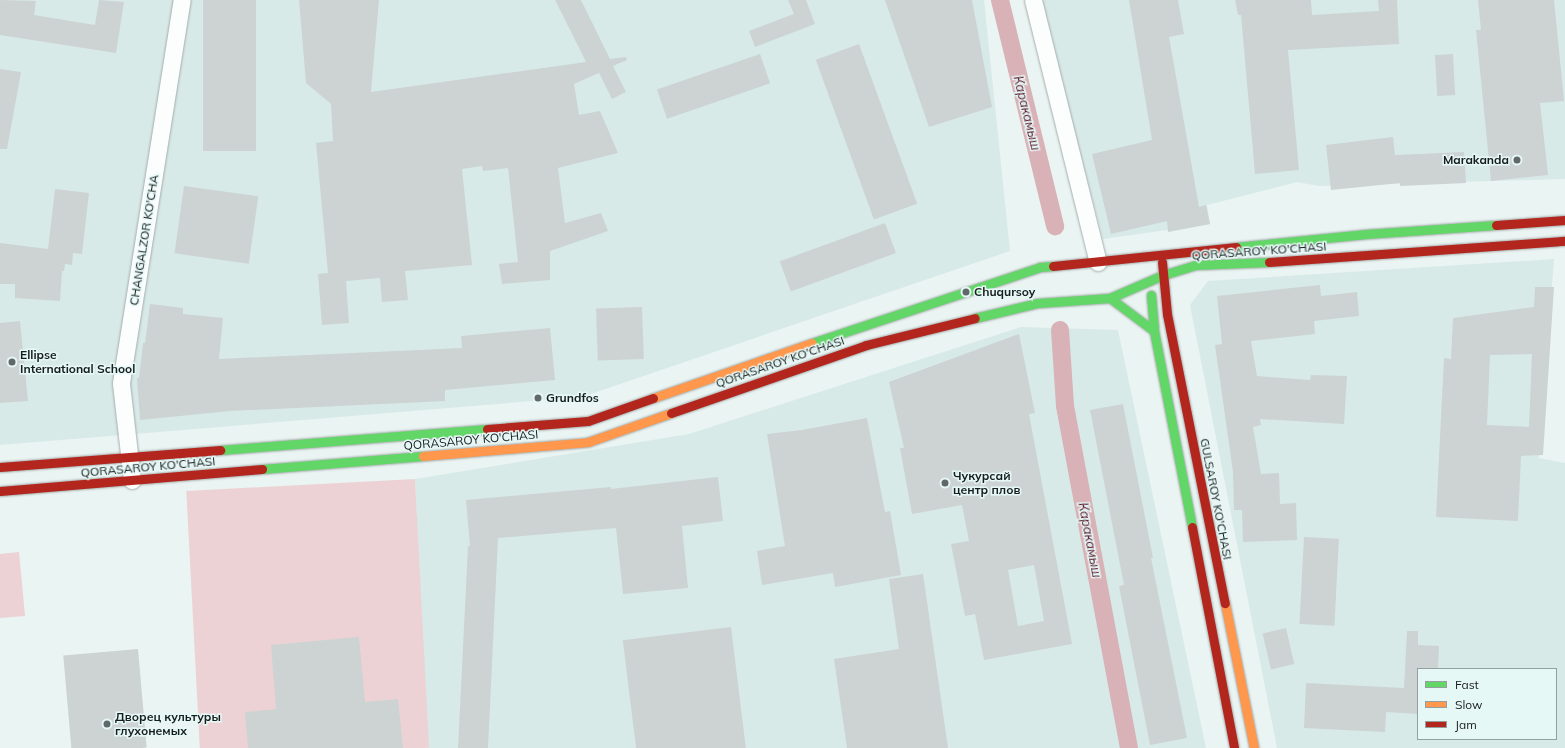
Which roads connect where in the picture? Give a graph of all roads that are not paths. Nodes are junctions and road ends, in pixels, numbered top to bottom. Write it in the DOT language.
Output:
graph roads {
  1 [pos="182,0"];
  2 [pos="1033,0"];
  3 [pos="1565,220"];
  4 [pos="1565,241"];
  5 [pos="1161,254"];
  6 [pos="1090,263"];
  7 [pos="1149,268"];
  8 [pos="1163,274"];
  9 [pos="1110,298"];
  10 [pos="1154,331"];
  11 [pos="130,456"];
  12 [pos="0,467"];
  13 [pos="132,480"];
  14 [pos="0,491"];
  15 [pos="1234,748"];
  16 [pos="1254,748"];
  1 -- 11 [label="street, CHANGALZOR KO'CHA"];
  2 -- 6 [label="street"];
  3 -- 5 [label="main road, QORASAROY KO'CHASI"];
  4 -- 8 [label="main road, QORASAROY KO'CHASI"];
  5 -- 7 [label="main road, QORASAROY KO'CHASI"];
  5 -- 8 [label="main road, GULSAROY KO'CHASI"];
  6 -- 7 [label="main road, QORASAROY KO'CHASI"];
  6 -- 11 [label="main road, QORASAROY KO'CHASI"];
  7 -- 8 [label="main road, QORASAROY KO'CHASI"];
  7 -- 9 [label="main road, QORASAROY KO'CHASI"];
  7 -- 10 [label="main road"];
  8 -- 16 [label="main road, GULSAROY KO'CHASI"];
  9 -- 10 [label="main road"];
  9 -- 13 [label="main road, QORASAROY KO'CHASI"];
  10 -- 15 [label="main road"];
  11 -- 12 [label="main road, QORASAROY KO'CHASI"];
  11 -- 13 [label="street, CHANGALZOR KO'CHA"];
  13 -- 14 [label="main road, QORASAROY KO'CHASI"];
}
